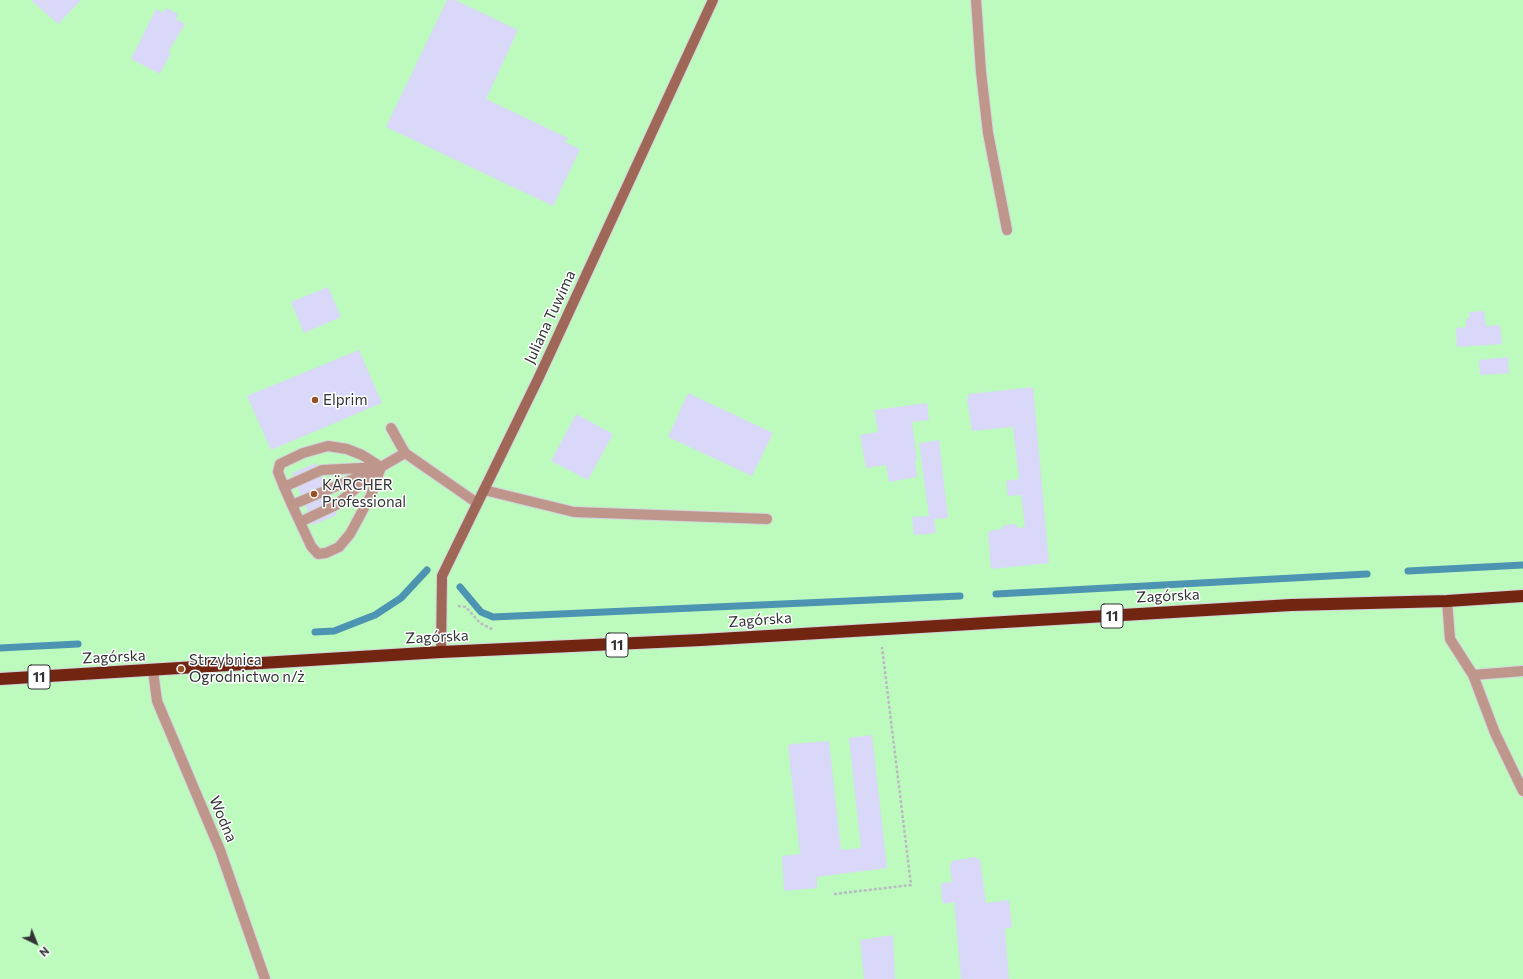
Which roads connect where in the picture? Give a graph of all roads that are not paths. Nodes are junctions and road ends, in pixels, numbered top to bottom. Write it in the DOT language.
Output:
graph roads {
  1 [pos="712,0"];
  2 [pos="976,0"];
  3 [pos="1007,230"];
  4 [pos="392,428"];
  5 [pos="405,454"];
  6 [pos="381,467"];
  7 [pos="284,487"];
  8 [pos="484,490"];
  9 [pos="477,503"];
  10 [pos="292,505"];
  11 [pos="767,519"];
  12 [pos="300,522"];
  13 [pos="1523,596"];
  14 [pos="1447,601"];
  15 [pos="441,652"];
  16 [pos="153,671"];
  17 [pos="1523,671"];
  18 [pos="1473,675"];
  19 [pos="0,680"];
  20 [pos="1523,791"];
  21 [pos="264,979"];
  1 -- 8 [label="street, Juliana Tuwima"];
  2 -- 3 [label="street"];
  4 -- 5 [label="street"];
  5 -- 6 [label="street"];
  5 -- 9 [label="street"];
  6 -- 7 [label="street"];
  6 -- 7 [label="street"];
  6 -- 10 [label="street"];
  6 -- 12 [label="street"];
  6 -- 12 [label="street"];
  7 -- 10 [label="street"];
  8 -- 9 [label="street, Juliana Tuwima"];
  8 -- 11 [label="street"];
  9 -- 15 [label="street, Juliana Tuwima"];
  10 -- 12 [label="street"];
  13 -- 14 [label="highway, Zagórska / 11"];
  14 -- 15 [label="highway, Zagórska / 11"];
  14 -- 18 [label="street"];
  15 -- 16 [label="highway, Zagórska / 11"];
  16 -- 19 [label="highway, Zagórska / 11"];
  16 -- 21 [label="street, Wodna"];
  17 -- 18 [label="street"];
  18 -- 20 [label="street"];
}
